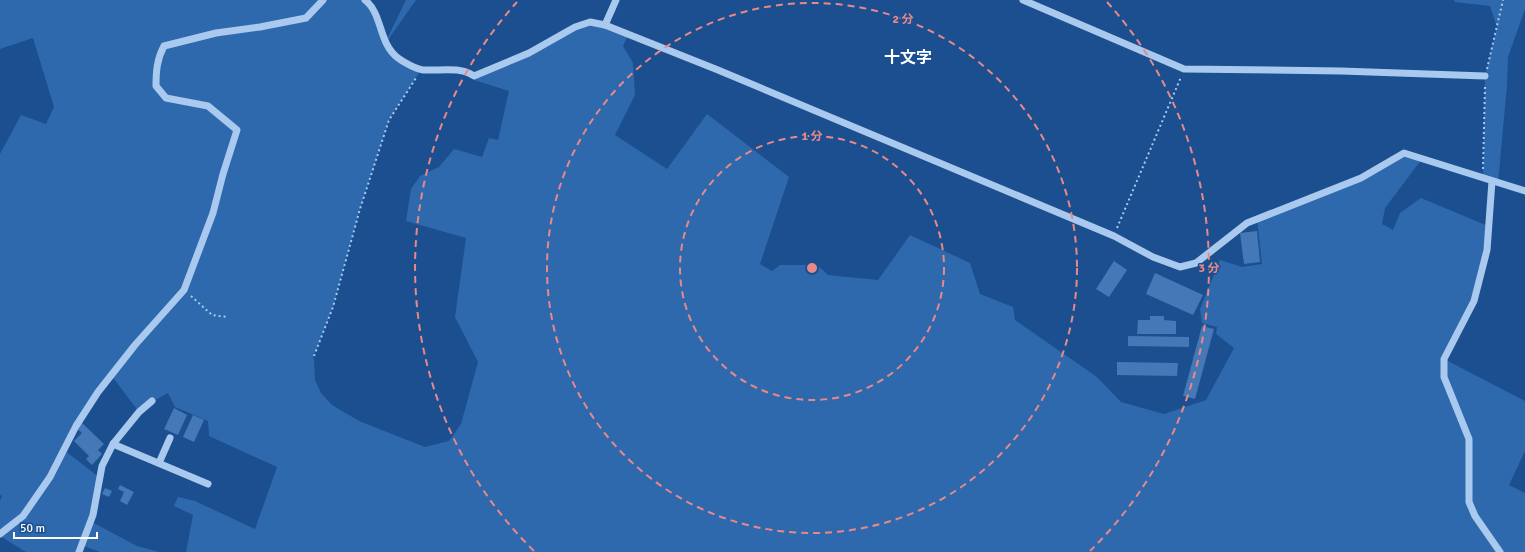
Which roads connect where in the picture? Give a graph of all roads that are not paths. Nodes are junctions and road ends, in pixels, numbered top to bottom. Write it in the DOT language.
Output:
graph roads {
  1 [pos="323,0"];
  2 [pos="365,0"];
  3 [pos="616,0"];
  4 [pos="1023,0"];
  5 [pos="605,25"];
  6 [pos="1485,76"];
  7 [pos="1492,181"];
  8 [pos="1525,192"];
  9 [pos="152,402"];
  10 [pos="170,438"];
  11 [pos="113,444"];
  12 [pos="159,463"];
  13 [pos="208,484"];
  14 [pos="0,534"];
  15 [pos="79,552"];
  16 [pos="1500,552"];
  1 -- 14 [label="street"];
  2 -- 5 [label="street"];
  3 -- 5 [label="street"];
  4 -- 6 [label="street"];
  5 -- 7 [label="street"];
  7 -- 8 [label="street"];
  7 -- 16 [label="street"];
  9 -- 11 [label="street"];
  10 -- 12 [label="street"];
  11 -- 12 [label="street"];
  11 -- 15 [label="street"];
  12 -- 13 [label="street"];
}
